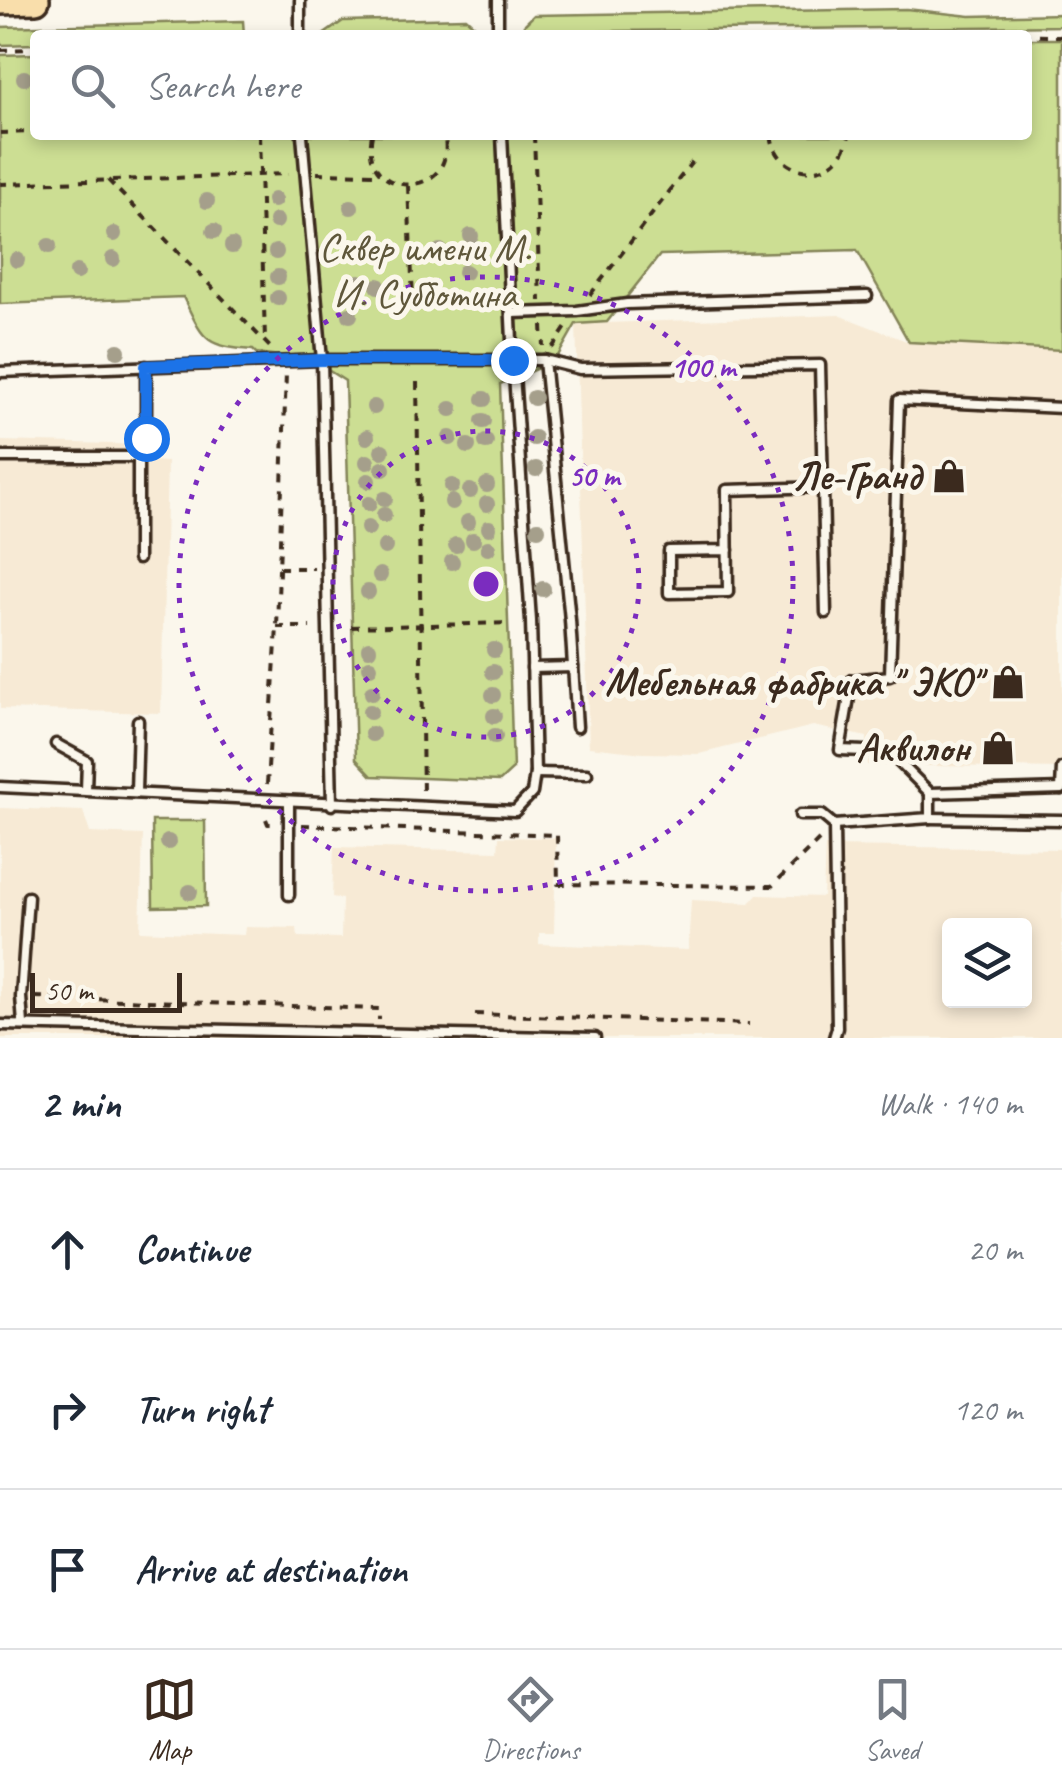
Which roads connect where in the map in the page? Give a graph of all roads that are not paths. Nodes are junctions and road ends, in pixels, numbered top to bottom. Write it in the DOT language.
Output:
graph roads {
  1 [pos="36,0"];
  2 [pos="300,0"];
  3 [pos="498,0"];
  4 [pos="0,1"];
  5 [pos="300,30"];
  6 [pos="498,30"];
  7 [pos="302,140"];
  8 [pos="502,140"];
  9 [pos="866,296"];
  10 [pos="512,313"];
  11 [pos="322,360"];
  12 [pos="513,360"];
  13 [pos="544,360"];
  14 [pos="146,366"];
  15 [pos="0,372"];
  16 [pos="1062,408"];
  17 [pos="0,456"];
  18 [pos="138,457"];
  19 [pos="823,487"];
  20 [pos="728,550"];
  21 [pos="138,558"];
  22 [pos="826,612"];
  23 [pos="573,666"];
  24 [pos="532,668"];
  25 [pos="138,721"];
  26 [pos="577,727"];
  27 [pos="56,744"];
  28 [pos="1062,768"];
  29 [pos="535,773"];
  30 [pos="586,774"];
  31 [pos="0,787"];
  32 [pos="1062,789"];
  33 [pos="86,790"];
  34 [pos="136,792"];
  35 [pos="930,792"];
  36 [pos="289,802"];
  37 [pos="332,804"];
  38 [pos="800,815"];
  39 [pos="930,818"];
  40 [pos="1062,820"];
  41 [pos="834,825"];
  42 [pos="289,896"];
  43 [pos="28,897"];
  44 [pos="0,1024"];
  45 [pos="23,1024"];
  46 [pos="113,1026"];
  47 [pos="408,1036"];
  48 [pos="113,1038"];
  49 [pos="595,1038"];
  50 [pos="834,1038"];
  1 -- 4 [label="main road"];
  2 -- 5 [label="lane"];
  3 -- 6 [label="lane"];
  7 -- 11 [label="lane"];
  8 -- 10 [label="lane"];
  9 -- 10 [label="lane"];
  10 -- 12 [label="lane"];
  11 -- 12 [label="lane"];
  11 -- 14 [label="lane"];
  11 -- 37 [label="lane"];
  12 -- 13 [label="lane"];
  12 -- 24 [label="lane"];
  13 -- 19 [label="lane"];
  13 -- 23 [label="lane"];
  14 -- 15 [label="lane"];
  14 -- 18 [label="lane"];
  16 -- 35 [label="lane"];
  17 -- 18 [label="lane"];
  18 -- 21 [label="lane"];
  19 -- 20 [label="lane"];
  19 -- 22 [label="lane"];
  20 -- 20 [label="lane"];
  23 -- 24 [label="lane"];
  23 -- 26 [label="lane"];
  24 -- 29 [label="lane"];
  25 -- 34 [label="lane"];
  27 -- 33 [label="lane"];
  28 -- 32 [label="lane"];
  29 -- 30 [label="lane"];
  29 -- 37 [label="lane"];
  31 -- 33 [label="lane"];
  32 -- 35 [label="lane"];
  33 -- 34 [label="lane"];
  34 -- 36 [label="lane"];
  35 -- 39 [label="lane"];
  36 -- 37 [label="lane"];
  36 -- 42 [label="lane"];
  38 -- 41 [label="lane"];
  39 -- 40 [label="lane"];
  39 -- 41 [label="lane"];
  41 -- 50 [label="lane"];
  43 -- 45 [label="lane"];
  44 -- 45 [label="lane"];
  45 -- 46 [label="lane"];
  46 -- 47 [label="lane"];
  46 -- 48 [label="lane"];
  47 -- 49 [label="lane"];
}
